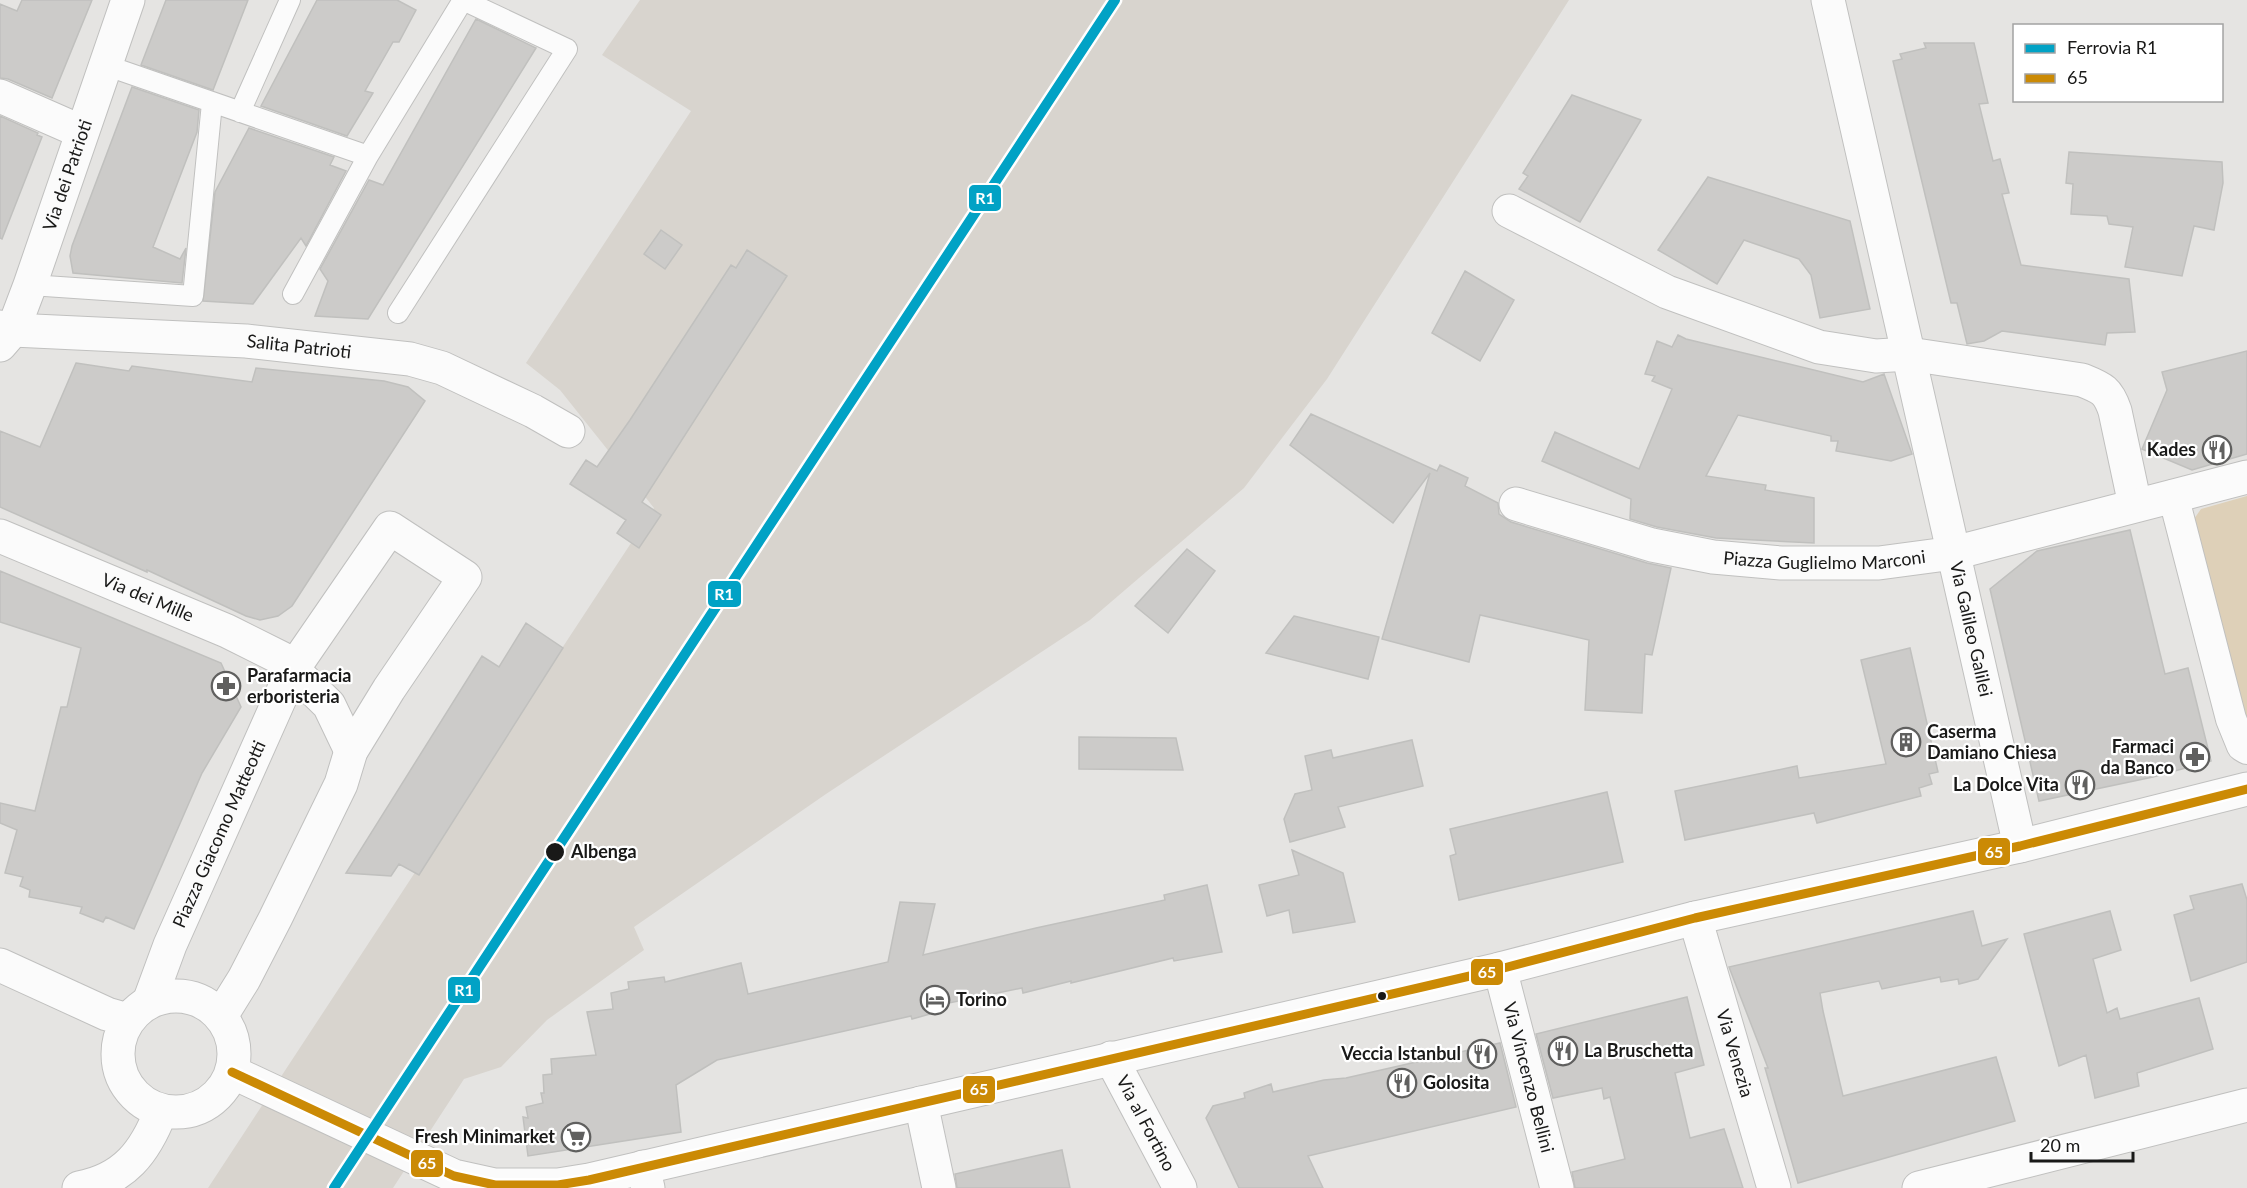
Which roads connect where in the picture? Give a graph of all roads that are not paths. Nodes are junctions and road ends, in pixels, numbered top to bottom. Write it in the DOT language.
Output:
graph roads {
  1 [pos="128,0"];
  2 [pos="290,0"];
  3 [pos="463,0"];
  4 [pos="1828,0"];
  5 [pos="105,65"];
  6 [pos="0,96"];
  7 [pos="212,102"];
  8 [pos="240,112"];
  9 [pos="82,132"];
  10 [pos="368,156"];
  11 [pos="1509,211"];
  12 [pos="30,285"];
  13 [pos="293,294"];
  14 [pos="398,313"];
  15 [pos="4,334"];
  16 [pos="1909,354"];
  17 [pos="568,431"];
  18 [pos="2247,477"];
  19 [pos="2173,495"];
  20 [pos="1516,504"];
  21 [pos="2135,505"];
  22 [pos="0,536"];
  23 [pos="1954,553"];
  24 [pos="293,669"];
  25 [pos="2247,749"];
  26 [pos="351,751"];
  27 [pos="2247,789"];
  28 [pos="2020,846"];
  29 [pos="1695,918"];
  30 [pos="0,965"];
  31 [pos="1500,969"];
  32 [pos="138,1011"];
  33 [pos="221,1016"];
  34 [pos="1112,1058"];
  35 [pos="232,1072"];
  36 [pos="921,1103"];
  37 [pos="2247,1105"];
  38 [pos="161,1111"];
  39 [pos="645,1178"];
  40 [pos="79,1188"];
  41 [pos="939,1188"];
  42 [pos="1180,1188"];
  43 [pos="1557,1188"];
  44 [pos="1774,1188"];
  45 [pos="1918,1188"];
  1 -- 5 [label="street, Via dei Patrioti"];
  2 -- 8 [label="lane"];
  3 -- 10 [label="lane"];
  3 -- 14 [label="lane"];
  4 -- 16 [label="street, Via Galileo Galilei"];
  5 -- 7 [label="lane"];
  5 -- 9 [label="street, Via dei Patrioti"];
  6 -- 9 [label="street"];
  7 -- 8 [label="lane"];
  7 -- 12 [label="lane"];
  8 -- 10 [label="lane"];
  9 -- 12 [label="street, Via dei Patrioti"];
  10 -- 13 [label="lane"];
  11 -- 16 [label="street"];
  12 -- 15 [label="street, Via dei Patrioti"];
  15 -- 17 [label="street, Salita Patrioti"];
  16 -- 21 [label="street"];
  16 -- 23 [label="street, Via Galileo Galilei"];
  18 -- 19 [label="street, Piazza Guglielmo Marconi"];
  19 -- 21 [label="street, Piazza Guglielmo Marconi"];
  19 -- 25 [label="street"];
  20 -- 23 [label="street, Piazza Guglielmo Marconi"];
  21 -- 23 [label="street, Piazza Guglielmo Marconi"];
  22 -- 24 [label="street, Via dei Mille"];
  23 -- 28 [label="street, Via Galileo Galilei"];
  24 -- 26 [label="street"];
  24 -- 26 [label="street, Piazza Giacomo Matteotti"];
  24 -- 32 [label="street, Piazza Giacomo Matteotti"];
  26 -- 33 [label="street, Piazza Giacomo Matteotti"];
  27 -- 28 [label="street"];
  28 -- 29 [label="street"];
  29 -- 31 [label="street"];
  29 -- 44 [label="street, Via Venezia"];
  30 -- 32 [label="street"];
  31 -- 34 [label="street"];
  31 -- 43 [label="street, Via Vincenzo Bellini"];
  32 -- 33 [label="street"];
  32 -- 38 [label="street"];
  33 -- 35 [label="street"];
  34 -- 36 [label="street"];
  34 -- 42 [label="street, Via al Fortino"];
  35 -- 38 [label="street"];
  35 -- 39 [label="street"];
  36 -- 39 [label="street"];
  36 -- 41 [label="street"];
  37 -- 45 [label="street"];
  38 -- 40 [label="street"];
}
